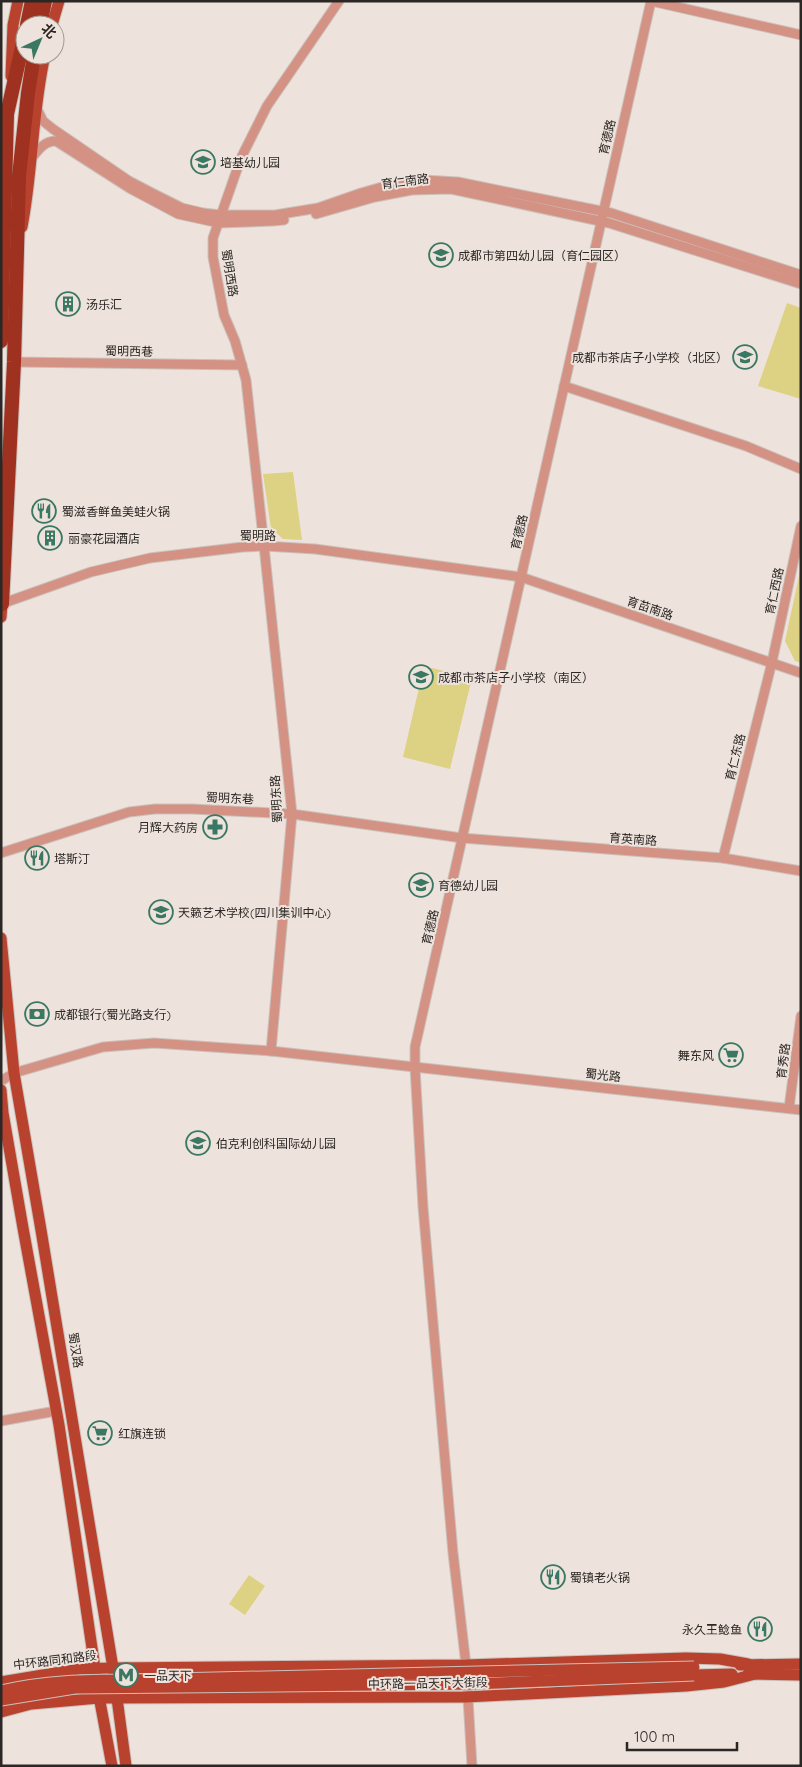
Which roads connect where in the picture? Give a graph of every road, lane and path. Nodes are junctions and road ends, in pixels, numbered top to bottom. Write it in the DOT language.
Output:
graph roads {
  1 [pos="18,1"];
  2 [pos="32,1"];
  3 [pos="45,1"];
  4 [pos="59,1"];
  5 [pos="339,1"];
  6 [pos="651,1"];
  7 [pos="29,15"];
  8 [pos="42,15"];
  9 [pos="55,15"];
  10 [pos="801,35"];
  11 [pos="17,65"];
  12 [pos="32,65"];
  13 [pos="43,65"];
  14 [pos="36,106"];
  15 [pos="6,110"];
  16 [pos="31,160"];
  17 [pos="603,212"];
  18 [pos="220,219"];
  19 [pos="601,222"];
  20 [pos="17,256"];
  21 [pos="801,274"];
  22 [pos="801,284"];
  23 [pos="1,341"];
  24 [pos="14,362"];
  25 [pos="242,365"];
  26 [pos="564,386"];
  27 [pos="801,469"];
  28 [pos="801,526"];
  29 [pos="264,546"];
  30 [pos="521,578"];
  31 [pos="1,604"];
  32 [pos="1,617"];
  33 [pos="772,662"];
  34 [pos="801,673"];
  35 [pos="292,814"];
  36 [pos="462,838"];
  37 [pos="1,853"];
  38 [pos="723,858"];
  39 [pos="801,871"];
  40 [pos="1,938"];
  41 [pos="801,1016"];
  42 [pos="271,1051"];
  43 [pos="415,1068"];
  44 [pos="14,1073"];
  45 [pos="1,1081"];
  46 [pos="1,1090"];
  47 [pos="789,1108"];
  48 [pos="801,1110"];
  49 [pos="56,1411"];
  50 [pos="1,1421"];
  51 [pos="748,1664"];
  52 [pos="801,1664"];
  53 [pos="466,1665"];
  54 [pos="113,1668"];
  55 [pos="95,1669"];
  56 [pos="694,1671"];
  57 [pos="755,1674"];
  58 [pos="801,1675"];
  59 [pos="1,1682"];
  60 [pos="1,1691"];
  61 [pos="466,1697"];
  62 [pos="99,1698"];
  63 [pos="116,1698"];
  64 [pos="1,1700"];
  65 [pos="1,1712"];
  66 [pos="112,1766"];
  67 [pos="126,1766"];
  68 [pos="472,1766"];
  1 -- 15 [label="main road"];
  2 -- 7 [label="highway"];
  3 -- 8 [label="highway"];
  4 -- 9 [label="main road"];
  5 -- 18 [label="street, 蜀明西路"];
  6 -- 10 [label="street"];
  6 -- 17 [label="street, 育德路"];
  11 -- 15 [label="highway"];
  12 -- 20 [label="highway"];
  13 -- 14 [label="main road"];
  14 -- 16 [label="main road"];
  14 -- 18 [label="street"];
  15 -- 23 [label="highway"];
  16 -- 18 [label="street, 育仁南路"];
  16 -- 20 [label="main road"];
  17 -- 18 [label="street"];
  17 -- 19 [label="street, 育德路"];
  17 -- 21 [label="street"];
  18 -- 19 [label="street, 育仁南路"];
  18 -- 25 [label="street, 蜀明西路"];
  19 -- 22 [label="street, 育仁南路"];
  19 -- 26 [label="street, 育德路"];
  20 -- 24 [label="highway"];
  24 -- 25 [label="street, 蜀明西巷"];
  24 -- 31 [label="highway"];
  25 -- 29 [label="street, 蜀明西路"];
  26 -- 27 [label="street"];
  26 -- 30 [label="street, 育德路"];
  28 -- 33 [label="street, 育仁西路"];
  29 -- 30 [label="street, 蜀明路"];
  29 -- 31 [label="street, 蜀明路"];
  29 -- 35 [label="street, 蜀明东路"];
  30 -- 33 [label="street, 育苗南路"];
  30 -- 36 [label="street, 育德路"];
  31 -- 32 [label="main road"];
  33 -- 34 [label="street, 育苗南路"];
  33 -- 38 [label="street, 育仁东路"];
  35 -- 36 [label="street, 蜀明东巷"];
  35 -- 37 [label="street, 蜀明东巷"];
  35 -- 42 [label="street, 蜀明东路"];
  36 -- 38 [label="street, 育英南路"];
  36 -- 43 [label="street, 育德路"];
  38 -- 39 [label="street, 育英南路"];
  40 -- 44 [label="main road, 蜀汉路"];
  41 -- 47 [label="street, 育秀路"];
  42 -- 43 [label="street, 蜀光路"];
  42 -- 44 [label="street, 蜀光路"];
  43 -- 47 [label="street, 蜀光路"];
  43 -- 53 [label="street, 育德路"];
  44 -- 45 [label="street, 蜀光路"];
  44 -- 54 [label="main road, 蜀汉路"];
  46 -- 49 [label="main road"];
  47 -- 48 [label="street, 蜀光路"];
  49 -- 50 [label="street"];
  49 -- 55 [label="main road"];
  51 -- 52 [label="main road, 中环路一品天下大街段"];
  51 -- 53 [label="main road, 中环路一品天下大街段"];
  51 -- 56 [label="main road, 中环路一品天下大街段"];
  53 -- 54 [label="main road, 中环路一品天下大街段"];
  53 -- 61 [label="street, 育德路"];
  54 -- 55 [label="main road, 中环路同和路段"];
  54 -- 63 [label="main road, 蜀汉路"];
  55 -- 59 [label="main road, 中环路同和路段"];
  55 -- 62 [label="main road"];
  56 -- 57 [label="main road, 中环路一品天下大街段"];
  56 -- 60 [label="main road, bridge"];
  56 -- 64 [label="main road, bridge"];
  57 -- 58 [label="main road, 中环路一品天下大街段"];
  57 -- 61 [label="main road, 中环路一品天下大街段"];
  61 -- 63 [label="main road, 中环路一品天下大街段"];
  61 -- 68 [label="street, 育德路"];
  62 -- 63 [label="main road, 中环路一品天下大街段"];
  62 -- 65 [label="main road"];
  62 -- 66 [label="main road"];
  63 -- 67 [label="main road, 蜀汉路"];
}
